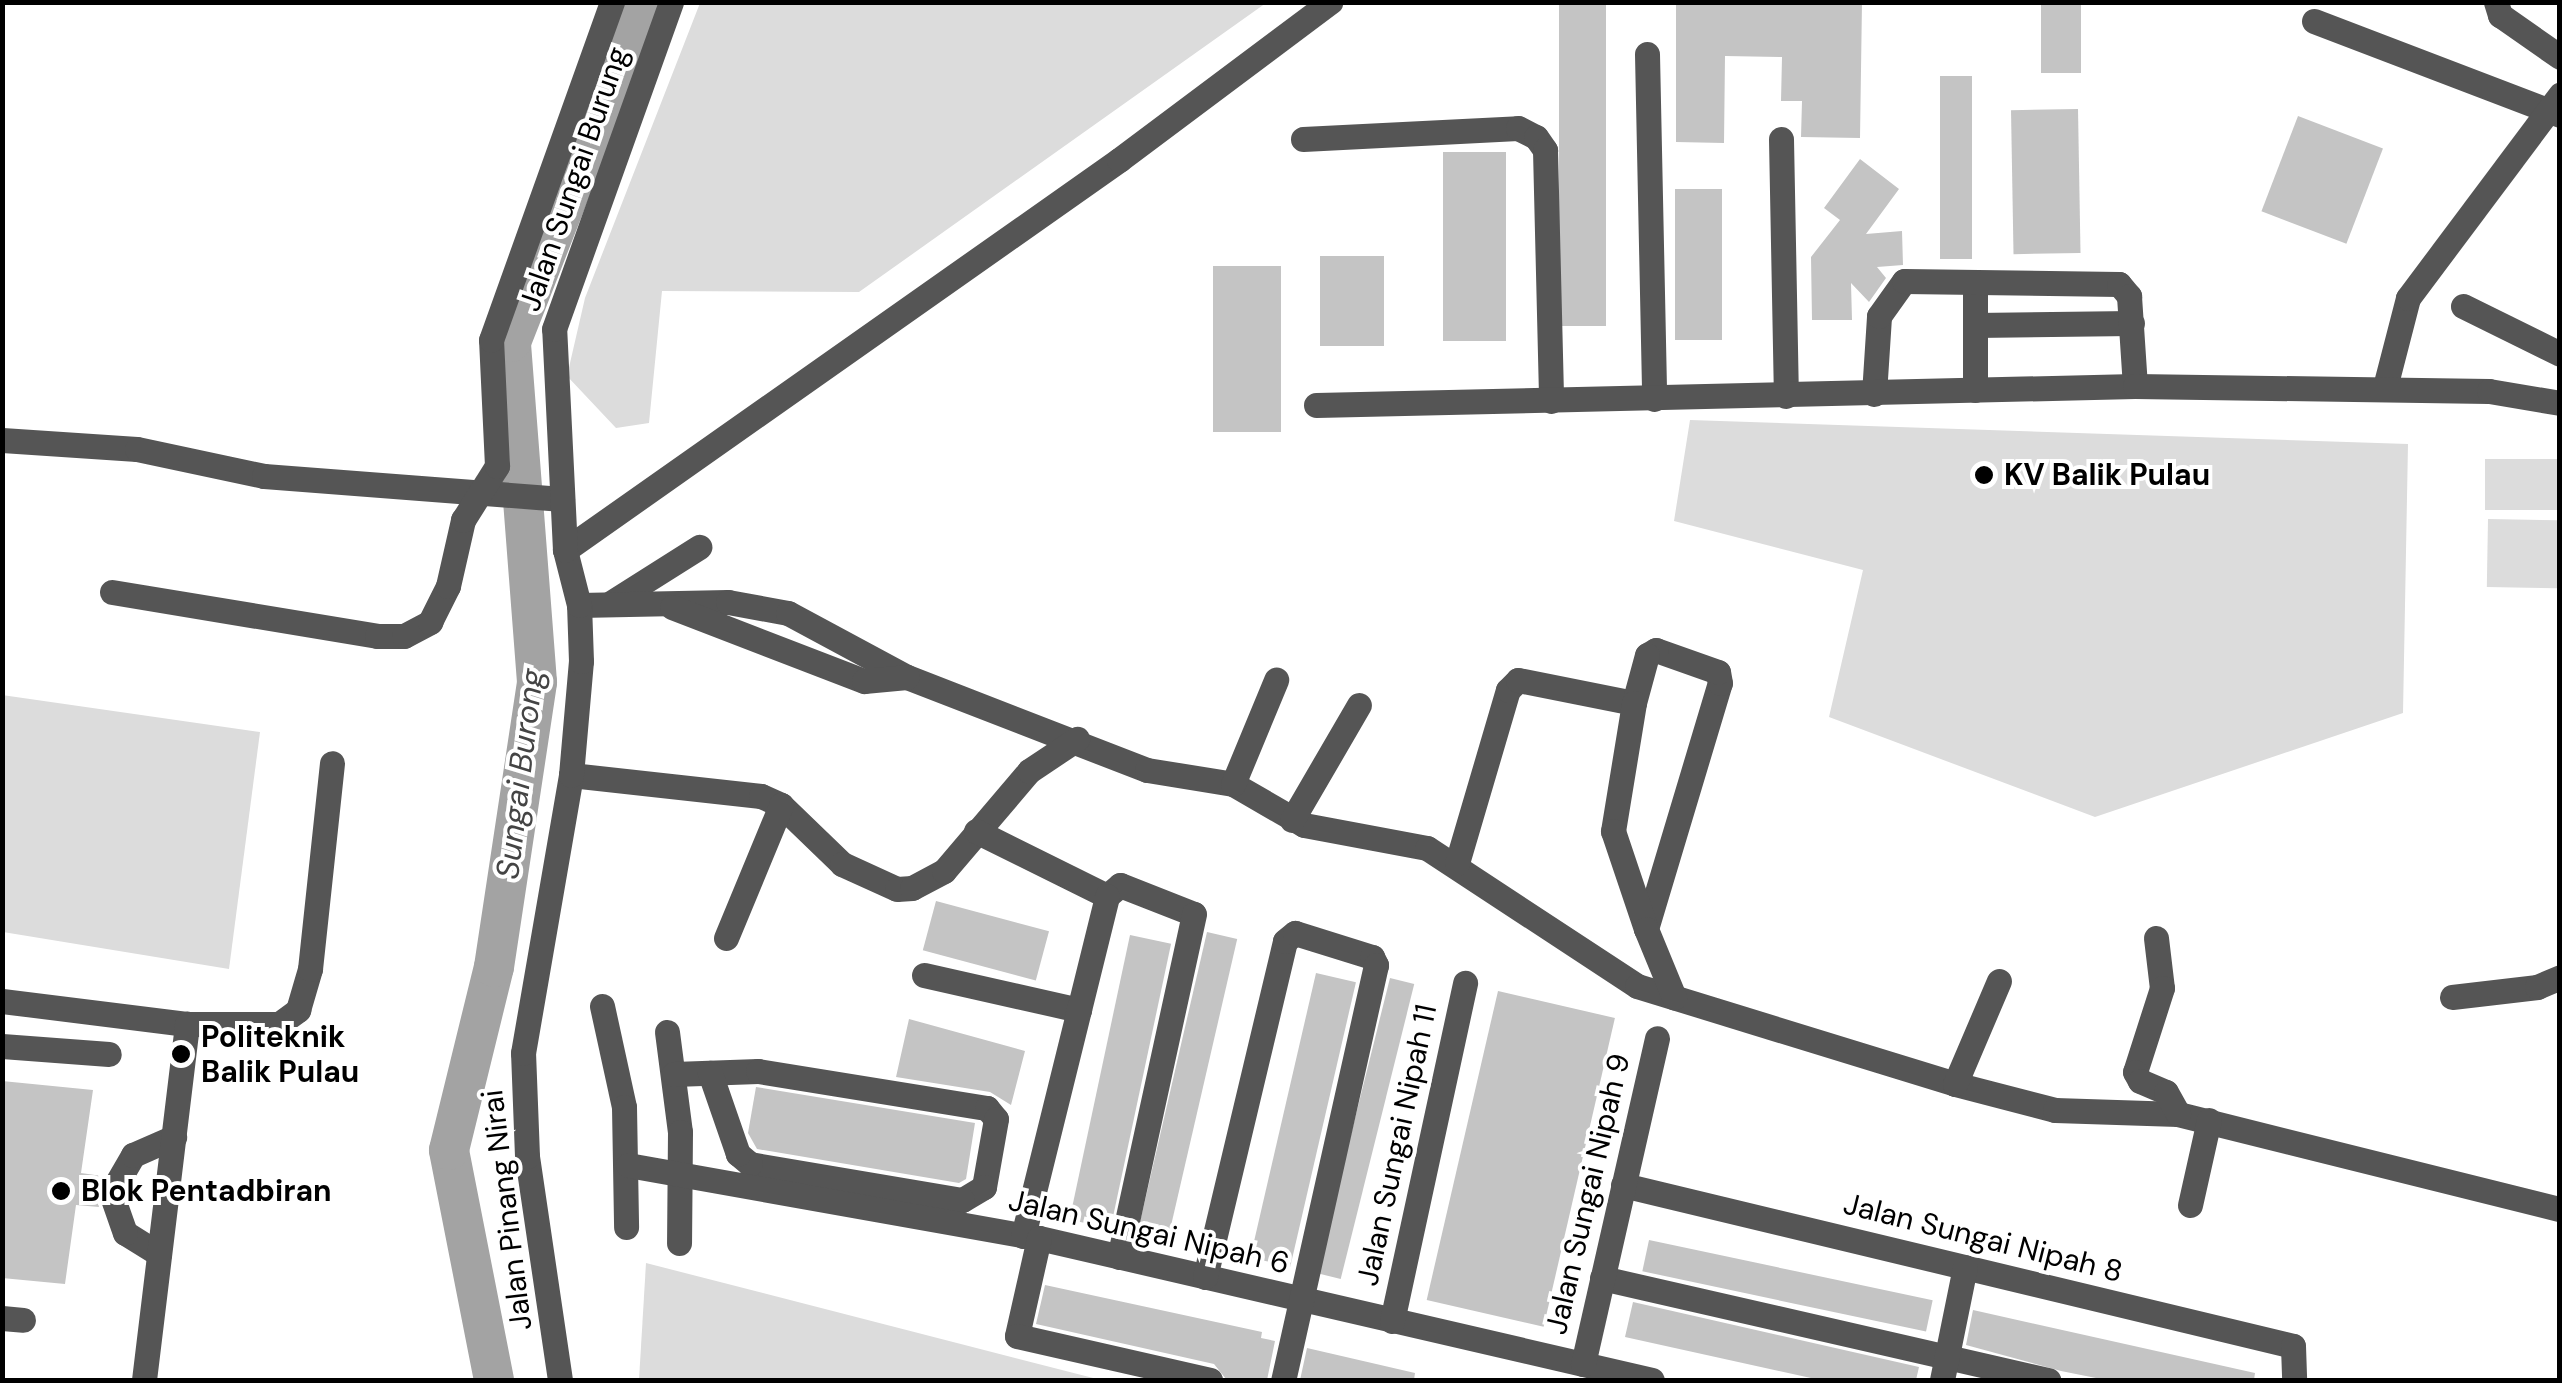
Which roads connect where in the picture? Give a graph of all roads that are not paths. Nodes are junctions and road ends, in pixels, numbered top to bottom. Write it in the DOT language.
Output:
graph roads {
  1 [pos="612,2"];
  2 [pos="671,2"];
  3 [pos="1330,2"];
  4 [pos="2496,2"];
  5 [pos="2314,21"];
  6 [pos="1647,54"];
  7 [pos="2560,57"];
  8 [pos="2556,106"];
  9 [pos="1303,139"];
  10 [pos="1780,139"];
  11 [pos="1975,284"];
  12 [pos="2462,306"];
  13 [pos="2132,323"];
  14 [pos="1974,325"];
  15 [pos="2560,354"];
  16 [pos="2135,386"];
  17 [pos="2385,388"];
  18 [pos="1974,390"];
  19 [pos="1874,394"];
  20 [pos="1786,396"];
  21 [pos="1654,400"];
  22 [pos="1551,401"];
  23 [pos="2560,403"];
  24 [pos="1316,405"];
  25 [pos="557,438"];
  26 [pos="2,440"];
  27 [pos="487,496"];
  28 [pos="554,499"];
  29 [pos="699,546"];
  30 [pos="565,550"];
  31 [pos="112,592"];
  32 [pos="609,604"];
  33 [pos="578,605"];
  34 [pos="672,607"];
  35 [pos="907,677"];
  36 [pos="1276,680"];
  37 [pos="1634,703"];
  38 [pos="1359,705"];
  39 [pos="1077,740"];
  40 [pos="332,764"];
  41 [pos="571,775"];
  42 [pos="1232,784"];
  43 [pos="781,805"];
  44 [pos="1292,820"];
  45 [pos="976,831"];
  46 [pos="1457,863"];
  47 [pos="1108,896"];
  48 [pos="1646,929"];
  49 [pos="726,938"];
  50 [pos="2156,938"];
  51 [pos="924,975"];
  52 [pos="2560,977"];
  53 [pos="1999,981"];
  54 [pos="1465,982"];
  55 [pos="1674,997"];
  56 [pos="2452,997"];
  57 [pos="2,1001"];
  58 [pos="602,1006"];
  59 [pos="1079,1010"];
  60 [pos="187,1024"];
  61 [pos="667,1032"];
  62 [pos="1657,1038"];
  63 [pos="2,1046"];
  64 [pos="109,1054"];
  65 [pos="710,1073"];
  66 [pos="674,1074"];
  67 [pos="1955,1084"];
  68 [pos="2178,1114"];
  69 [pos="2210,1120"];
  70 [pos="174,1136"];
  71 [pos="628,1165"];
  72 [pos="679,1174"];
  73 [pos="1624,1184"];
  74 [pos="2190,1205"];
  75 [pos="2560,1209"];
  76 [pos="626,1227"];
  77 [pos="1031,1237"];
  78 [pos="679,1244"];
  79 [pos="159,1254"];
  80 [pos="1119,1257"];
  81 [pos="1966,1268"];
  82 [pos="1205,1277"];
  83 [pos="1602,1278"];
  84 [pos="1298,1299"];
  85 [pos="1392,1320"];
  86 [pos="1583,1364"];
  87 [pos="1944,1368"];
  88 [pos="1612,1376"];
  89 [pos="144,1380"];
  90 [pos="560,1380"];
  91 [pos="1210,1380"];
  92 [pos="1283,1380"];
  93 [pos="1652,1380"];
  94 [pos="2048,1380"];
  95 [pos="2294,1380"];
  1 -- 27 [label="street"];
  2 -- 25 [label="street, Jalan Sungai Burung"];
  3 -- 30 [label="street"];
  4 -- 7 [label="street"];
  5 -- 8 [label="street"];
  6 -- 21 [label="street"];
  8 -- 17 [label="street"];
  9 -- 22 [label="street"];
  10 -- 20 [label="street"];
  11 -- 13 [label="street"];
  11 -- 14 [label="street"];
  11 -- 19 [label="street"];
  12 -- 15 [label="street"];
  13 -- 14 [label="street"];
  13 -- 16 [label="street"];
  14 -- 18 [label="street"];
  16 -- 17 [label="street"];
  16 -- 18 [label="street"];
  17 -- 23 [label="street"];
  18 -- 19 [label="street"];
  19 -- 20 [label="street"];
  20 -- 21 [label="street"];
  21 -- 22 [label="street"];
  22 -- 24 [label="street"];
  25 -- 28 [label="street, Jalan Pinang Nirai"];
  26 -- 27 [label="street"];
  27 -- 28 [label="street"];
  27 -- 31 [label="street"];
  28 -- 30 [label="street, Jalan Pinang Nirai"];
  29 -- 32 [label="street"];
  30 -- 33 [label="street, Jalan Pinang Nirai"];
  32 -- 33 [label="street"];
  32 -- 34 [label="street"];
  33 -- 41 [label="street, Jalan Pinang Nirai"];
  34 -- 35 [label="street"];
  34 -- 35 [label="street"];
  35 -- 39 [label="street"];
  36 -- 42 [label="street"];
  37 -- 46 [label="street"];
  37 -- 48 [label="street"];
  37 -- 48 [label="street"];
  38 -- 44 [label="street"];
  39 -- 42 [label="street"];
  39 -- 45 [label="street"];
  40 -- 60 [label="street"];
  41 -- 43 [label="street"];
  41 -- 90 [label="street, Jalan Pinang Nirai"];
  42 -- 44 [label="street"];
  43 -- 45 [label="street"];
  43 -- 49 [label="street"];
  44 -- 46 [label="street"];
  45 -- 47 [label="street"];
  46 -- 55 [label="street"];
  47 -- 59 [label="street"];
  47 -- 80 [label="street"];
  48 -- 55 [label="street"];
  50 -- 68 [label="street"];
  51 -- 59 [label="street"];
  52 -- 56 [label="street"];
  53 -- 67 [label="street"];
  54 -- 85 [label="street, Jalan Sungai Nipah 11"];
  55 -- 67 [label="street"];
  57 -- 60 [label="street"];
  58 -- 71 [label="street"];
  59 -- 77 [label="street"];
  60 -- 70 [label="street"];
  61 -- 66 [label="street"];
  62 -- 73 [label="street, Jalan Sungai Nipah 9"];
  63 -- 64 [label="street"];
  65 -- 65 [label="street"];
  65 -- 66 [label="street"];
  66 -- 72 [label="street"];
  67 -- 68 [label="street"];
  68 -- 69 [label="street"];
  69 -- 74 [label="street"];
  69 -- 75 [label="street"];
  70 -- 79 [label="street"];
  70 -- 79 [label="street"];
  71 -- 72 [label="street, Jalan Sungai Nipah 6"];
  71 -- 76 [label="street"];
  72 -- 77 [label="street, Jalan Sungai Nipah 6"];
  72 -- 78 [label="street"];
  73 -- 81 [label="street, Jalan Sungai Nipah 8"];
  73 -- 83 [label="street, Jalan Sungai Nipah 9"];
  77 -- 80 [label="street, Jalan Sungai Nipah 6"];
  77 -- 91 [label="street"];
  79 -- 89 [label="street"];
  80 -- 82 [label="street, Jalan Sungai Nipah 6"];
  81 -- 87 [label="street"];
  81 -- 95 [label="street, Jalan Sungai Nipah 8"];
  82 -- 84 [label="street, Jalan Sungai Nipah 6"];
  82 -- 84 [label="street"];
  83 -- 86 [label="street, Jalan Sungai Nipah 9"];
  83 -- 87 [label="street"];
  84 -- 85 [label="street, Jalan Sungai Nipah 6"];
  84 -- 92 [label="street"];
  85 -- 86 [label="street, Jalan Sungai Nipah 6"];
  86 -- 88 [label="street, Jalan Sungai Nipah 6"];
  87 -- 94 [label="street"];
  88 -- 93 [label="street, Jalan Sungai Nipah 6"];
}
